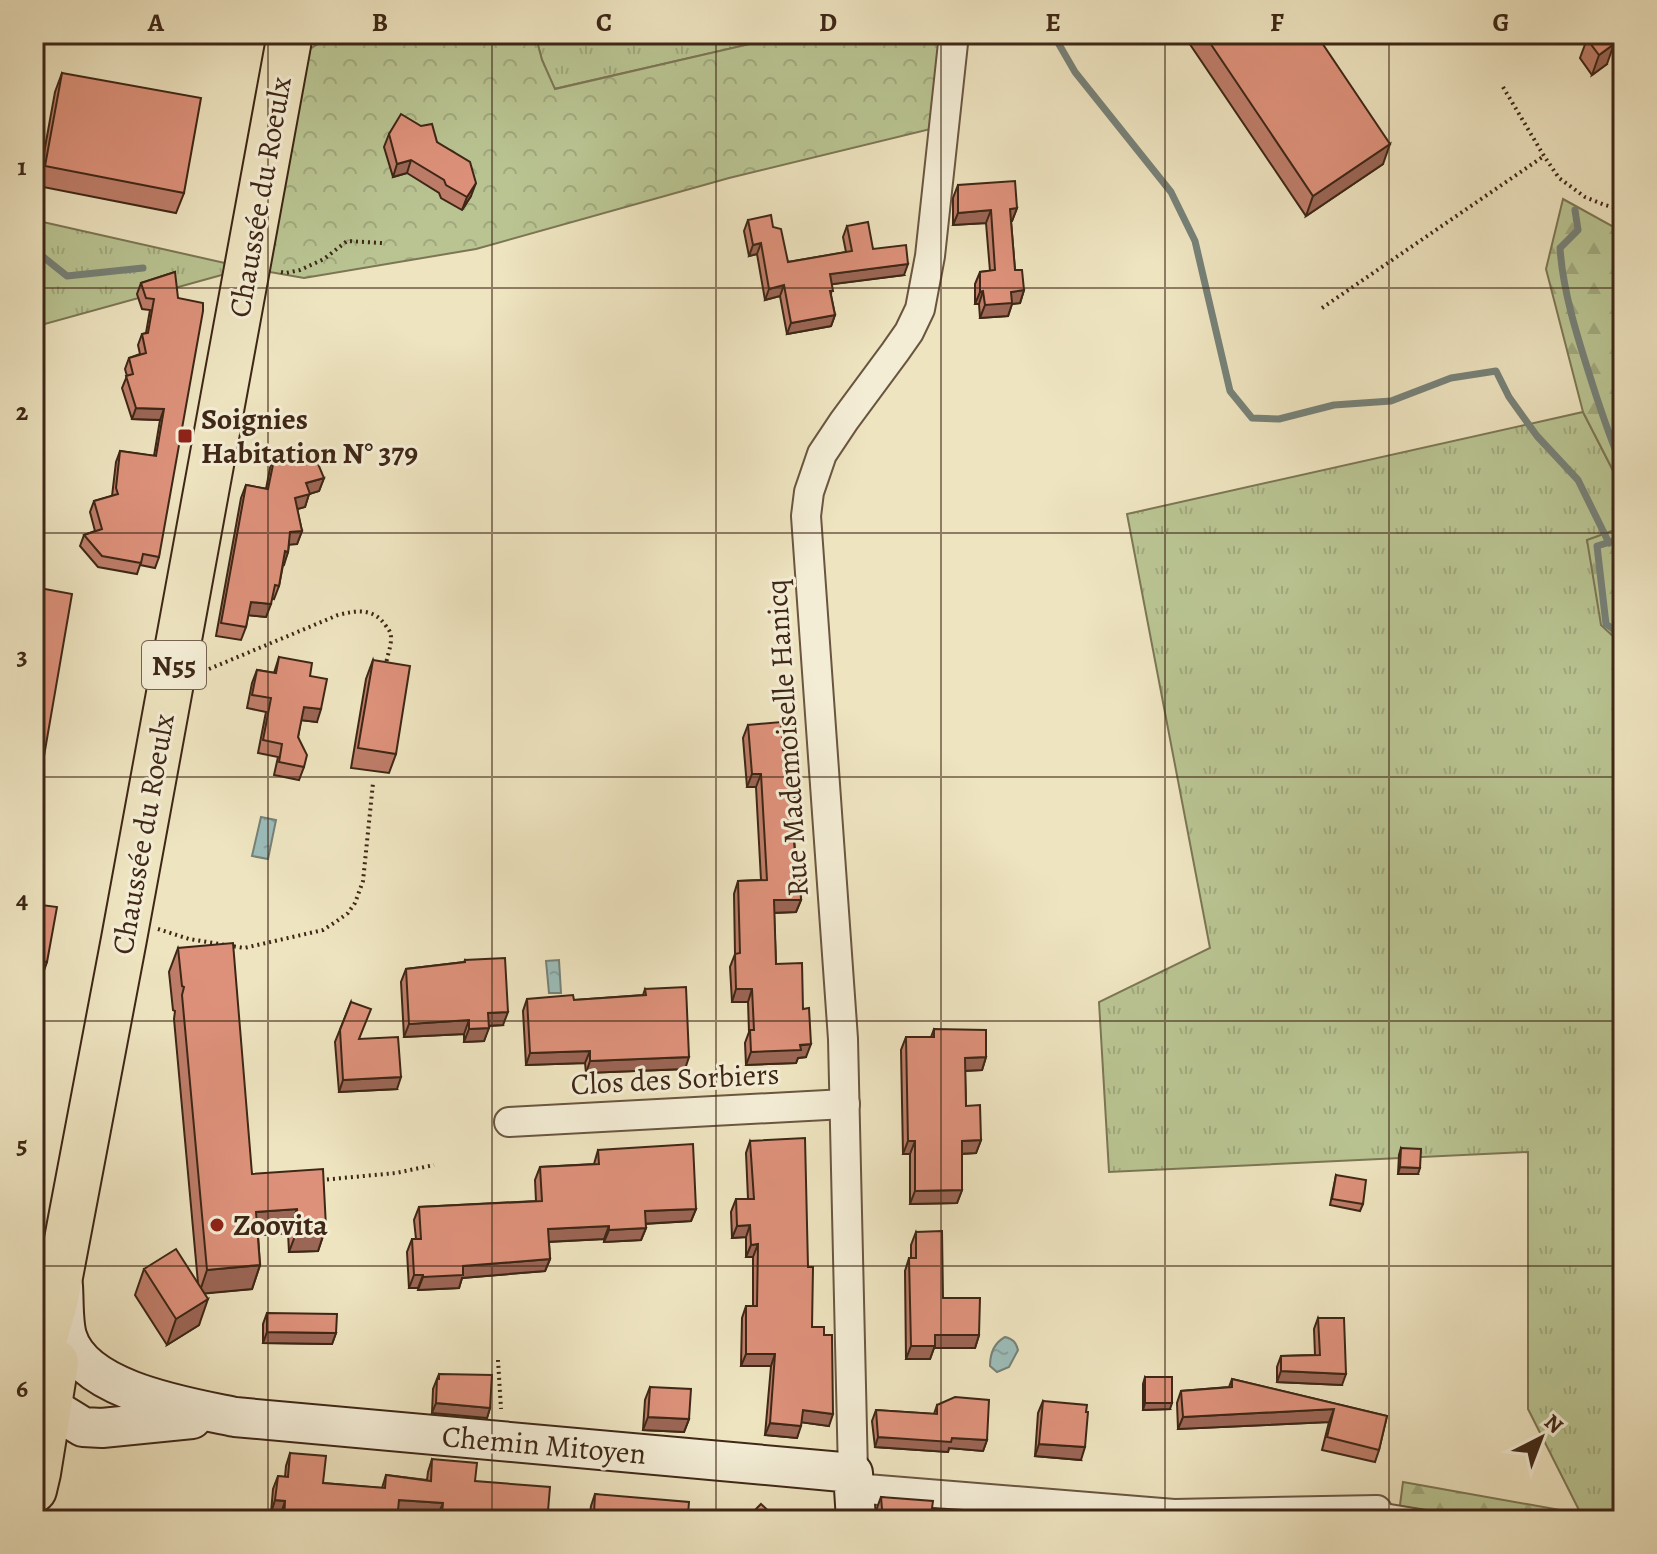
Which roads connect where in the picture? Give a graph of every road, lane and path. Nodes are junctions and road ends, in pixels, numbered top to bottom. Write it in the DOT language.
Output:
graph roads {
  1 [pos="290,34"];
  2 [pos="954,34"];
  3 [pos="1503,87"];
  4 [pos="1544,156"];
  5 [pos="1623,210"];
  6 [pos="382,243"];
  7 [pos="247,268"];
  8 [pos="1322,308"];
  9 [pos="174,669"];
  10 [pos="386,673"];
  11 [pos="373,783"];
  12 [pos="128,919"];
  13 [pos="845,1104"];
  14 [pos="509,1122"];
  15 [pos="434,1165"];
  16 [pos="308,1181"];
  17 [pos="58,1283"];
  18 [pos="498,1360"];
  19 [pos="159,1401"];
  20 [pos="235,1417"];
  21 [pos="102,1428"];
  22 [pos="38,1439"];
  23 [pos="502,1441"];
  24 [pos="854,1493"];
  25 [pos="1377,1510"];
  26 [pos="1437,1520"];
  1 -- 7 [label="main road, Chaussée du Roeulx / N55"];
  2 -- 13 [label="street, Rue Mademoiselle Hanicq"];
  3 -- 4 [label="path"];
  4 -- 5 [label="path"];
  4 -- 8 [label="path"];
  6 -- 7 [label="path"];
  7 -- 9 [label="main road, Chaussée du Roeulx / N55"];
  9 -- 10 [label="path"];
  9 -- 12 [label="main road, Chaussée du Roeulx / N55"];
  11 -- 12 [label="path"];
  12 -- 17 [label="main road, Chaussée du Roeulx / N55"];
  13 -- 14 [label="street, Clos des Sorbiers"];
  13 -- 24 [label="street, Rue Mademoiselle Hanicq"];
  15 -- 16 [label="path"];
  17 -- 19 [label="street"];
  17 -- 22 [label="main road, N55"];
  18 -- 23 [label="path"];
  19 -- 20 [label="street"];
  19 -- 22 [label="street"];
  20 -- 21 [label="street"];
  20 -- 23 [label="street, Chemin Mitoyen"];
  21 -- 22 [label="street"];
  21 -- 22 [label="street"];
  23 -- 24 [label="street, Chemin Mitoyen"];
  24 -- 25 [label="street, Chemin Mitoyen"];
  25 -- 26 [label="lane"];
}
